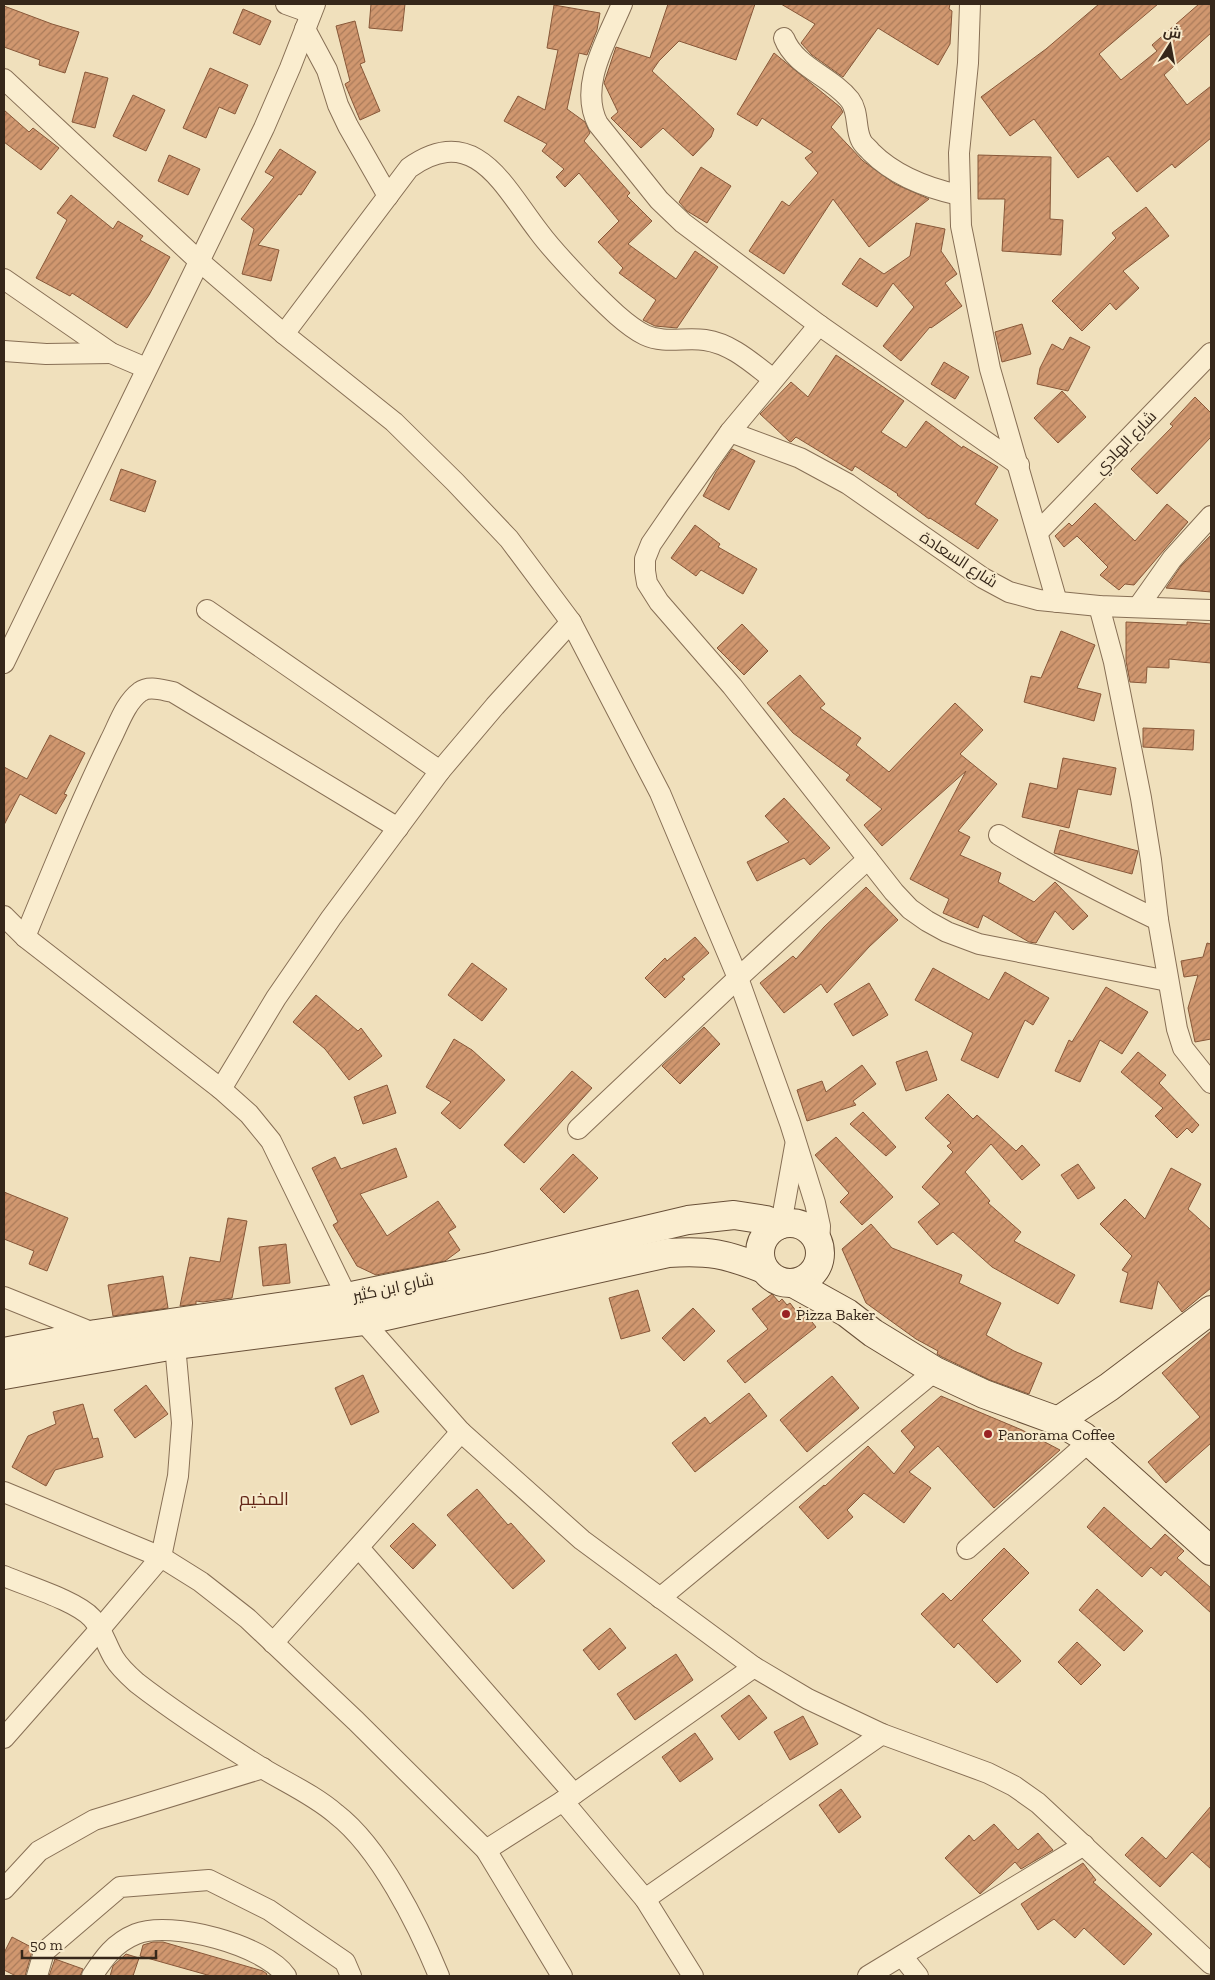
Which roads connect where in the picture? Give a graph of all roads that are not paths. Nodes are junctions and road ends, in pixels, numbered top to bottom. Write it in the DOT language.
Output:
graph roads {
  1 [pos="286,4"];
  2 [pos="622,4"];
  3 [pos="970,4"];
  4 [pos="310,15"];
  5 [pos="784,38"];
  6 [pos="4,79"];
  7 [pos="959,195"];
  8 [pos="388,196"];
  9 [pos="199,261"];
  10 [pos="4,279"];
  11 [pos="819,325"];
  12 [pos="284,334"];
  13 [pos="4,351"];
  14 [pos="111,352"];
  15 [pos="1207,365"];
  16 [pos="146,368"];
  17 [pos="773,379"];
  18 [pos="730,432"];
  19 [pos="1019,465"];
  20 [pos="1211,516"];
  21 [pos="1038,532"];
  22 [pos="1058,602"];
  23 [pos="1099,606"];
  24 [pos="1138,607"];
  25 [pos="207,610"];
  26 [pos="1211,610"];
  27 [pos="571,622"];
  28 [pos="4,663"];
  29 [pos="440,770"];
  30 [pos="398,828"];
  31 [pos="999,835"];
  32 [pos="868,858"];
  33 [pos="4,916"];
  34 [pos="1158,920"];
  35 [pos="25,937"];
  36 [pos="738,978"];
  37 [pos="1168,981"];
  38 [pos="1211,1083"];
  39 [pos="221,1089"];
  40 [pos="578,1130"];
  41 [pos="796,1141"];
  42 [pos="780,1225"];
  43 [pos="820,1252"];
  44 [pos="764,1269"];
  45 [pos="793,1283"];
  46 [pos="4,1297"];
  47 [pos="347,1297"];
  48 [pos="1211,1310"];
  49 [pos="847,1313"];
  50 [pos="363,1321"];
  51 [pos="96,1334"];
  52 [pos="175,1345"];
  53 [pos="4,1352"];
  54 [pos="935,1371"];
  55 [pos="4,1375"];
  56 [pos="1058,1421"];
  57 [pos="461,1432"];
  58 [pos="1090,1441"];
  59 [pos="4,1492"];
  60 [pos="358,1548"];
  61 [pos="967,1549"];
  62 [pos="1211,1551"];
  63 [pos="162,1556"];
  64 [pos="4,1576"];
  65 [pos="660,1598"];
  66 [pos="100,1629"];
  67 [pos="274,1643"];
  68 [pos="754,1667"];
  69 [pos="882,1734"];
  70 [pos="4,1738"];
  71 [pos="263,1768"];
  72 [pos="569,1798"];
  73 [pos="1084,1845"];
  74 [pos="486,1850"];
  75 [pos="4,1889"];
  76 [pos="645,1899"];
  77 [pos="902,1956"];
  78 [pos="1211,1964"];
  79 [pos="37,1976"];
  80 [pos="92,1976"];
  81 [pos="286,1976"];
  82 [pos="351,1976"];
  83 [pos="438,1976"];
  84 [pos="562,1976"];
  85 [pos="693,1976"];
  86 [pos="868,1976"];
  87 [pos="918,1976"];
  1 -- 4 [label="street"];
  2 -- 11 [label="street"];
  3 -- 7 [label="street"];
  4 -- 8 [label="street"];
  4 -- 9 [label="street"];
  5 -- 7 [label="street"];
  6 -- 9 [label="street"];
  7 -- 19 [label="street"];
  8 -- 12 [label="street"];
  8 -- 17 [label="street"];
  9 -- 12 [label="street"];
  9 -- 16 [label="street"];
  10 -- 14 [label="street"];
  11 -- 17 [label="street"];
  11 -- 19 [label="street"];
  12 -- 27 [label="street"];
  13 -- 14 [label="street"];
  14 -- 16 [label="street"];
  15 -- 21 [label="street, شارع الهادي"];
  16 -- 28 [label="street"];
  17 -- 18 [label="street"];
  18 -- 22 [label="street, شارع السعادة"];
  18 -- 32 [label="street"];
  19 -- 21 [label="street"];
  20 -- 24 [label="street"];
  21 -- 22 [label="street"];
  22 -- 23 [label="street, شارع السعادة"];
  23 -- 24 [label="street, شارع السعادة"];
  23 -- 34 [label="street"];
  24 -- 26 [label="street, شارع السعادة"];
  25 -- 29 [label="street"];
  27 -- 29 [label="street"];
  27 -- 36 [label="street"];
  29 -- 30 [label="street"];
  30 -- 35 [label="street"];
  30 -- 39 [label="street"];
  31 -- 34 [label="street"];
  32 -- 36 [label="street"];
  32 -- 37 [label="street"];
  33 -- 35 [label="street"];
  34 -- 37 [label="street"];
  35 -- 39 [label="street"];
  36 -- 40 [label="street"];
  36 -- 41 [label="street"];
  37 -- 38 [label="street"];
  39 -- 47 [label="street"];
  41 -- 42 [label="street"];
  41 -- 43 [label="street"];
  42 -- 43 [label="street"];
  42 -- 44 [label="street"];
  42 -- 47 [label="street, شارع ابن كثير"];
  43 -- 45 [label="street"];
  43 -- 49 [label="street"];
  44 -- 45 [label="street"];
  44 -- 50 [label="street, شارع ابن كثير"];
  45 -- 49 [label="street"];
  46 -- 51 [label="street"];
  47 -- 50 [label="street"];
  47 -- 51 [label="street, شارع ابن كثير"];
  48 -- 56 [label="street"];
  49 -- 54 [label="street"];
  50 -- 52 [label="street, شارع ابن كثير"];
  50 -- 57 [label="street"];
  51 -- 53 [label="street, شارع ابن كثير"];
  52 -- 55 [label="street, شارع ابن كثير"];
  52 -- 63 [label="street"];
  54 -- 56 [label="street"];
  54 -- 65 [label="street"];
  56 -- 58 [label="street"];
  57 -- 60 [label="street"];
  57 -- 65 [label="street"];
  58 -- 61 [label="street"];
  58 -- 62 [label="street"];
  59 -- 63 [label="street"];
  60 -- 67 [label="street"];
  60 -- 72 [label="street"];
  63 -- 66 [label="street"];
  63 -- 67 [label="street"];
  64 -- 66 [label="street"];
  65 -- 68 [label="street"];
  66 -- 70 [label="street"];
  66 -- 71 [label="street"];
  67 -- 74 [label="street"];
  68 -- 69 [label="street"];
  68 -- 72 [label="street"];
  69 -- 73 [label="street"];
  69 -- 76 [label="street"];
  71 -- 75 [label="street"];
  71 -- 83 [label="street"];
  72 -- 74 [label="street"];
  72 -- 76 [label="street"];
  73 -- 77 [label="street"];
  73 -- 78 [label="street"];
  74 -- 84 [label="street"];
  76 -- 85 [label="street"];
  77 -- 86 [label="street"];
  77 -- 87 [label="street"];
  79 -- 82 [label="street"];
  80 -- 81 [label="street"];
}
